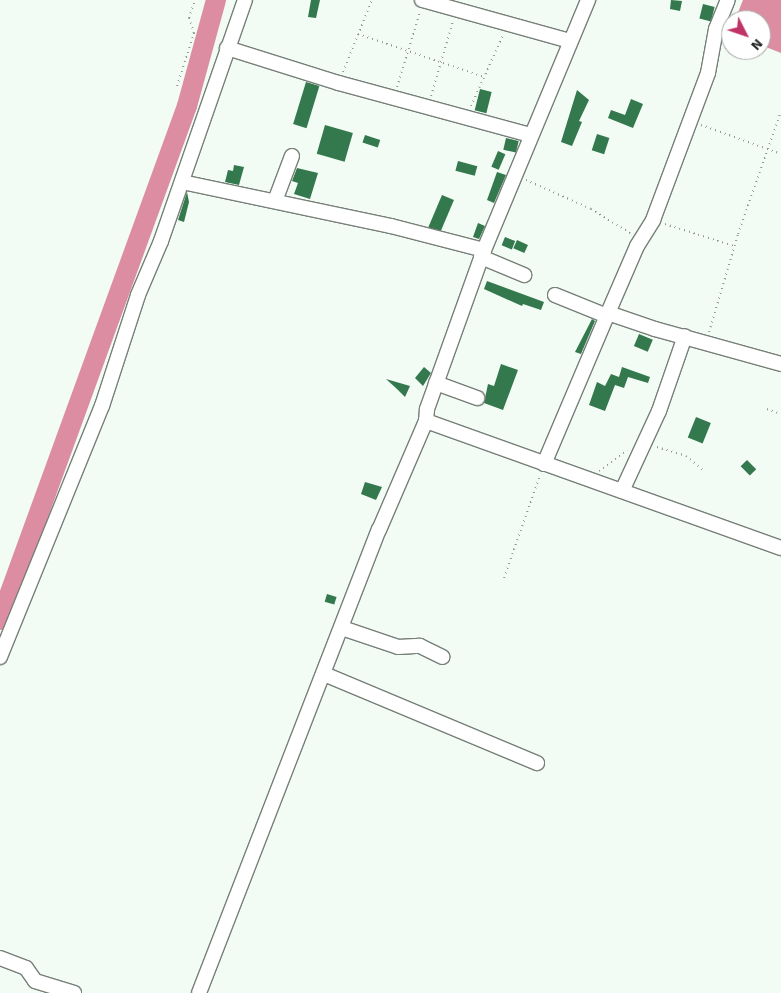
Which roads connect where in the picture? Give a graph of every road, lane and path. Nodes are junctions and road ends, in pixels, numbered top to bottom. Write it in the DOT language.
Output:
graph roads {
  1 [pos="195,0"];
  2 [pos="245,0"];
  3 [pos="372,0"];
  4 [pos="423,0"];
  5 [pos="588,0"];
  6 [pos="728,0"];
  7 [pos="738,0"];
  8 [pos="457,10"];
  9 [pos="508,24"];
  10 [pos="358,34"];
  11 [pos="570,41"];
  12 [pos="227,48"];
  13 [pos="407,53"];
  14 [pos="440,64"];
  15 [pos="708,73"];
  16 [pos="484,77"];
  17 [pos="339,83"];
  18 [pos="176,86"];
  19 [pos="394,98"];
  20 [pos="427,107"];
  21 [pos="781,111"];
  22 [pos="466,117"];
  23 [pos="690,121"];
  24 [pos="530,135"];
  25 [pos="768,149"];
  26 [pos="781,154"];
  27 [pos="292,156"];
  28 [pos="514,175"];
  29 [pos="182,182"];
  30 [pos="275,201"];
  31 [pos="651,223"];
  32 [pos="641,240"];
  33 [pos="734,246"];
  34 [pos="482,254"];
  35 [pos="524,275"];
  36 [pos="555,295"];
  37 [pos="608,314"];
  38 [pos="685,336"];
  39 [pos="706,342"];
  40 [pos="781,364"];
  41 [pos="436,383"];
  42 [pos="477,398"];
  43 [pos="767,410"];
  44 [pos="781,414"];
  45 [pos="426,421"];
  46 [pos="544,464"];
  47 [pos="622,491"];
  48 [pos="781,548"];
  49 [pos="504,578"];
  50 [pos="342,628"];
  51 [pos="0,657"];
  52 [pos="443,657"];
  53 [pos="324,674"];
  54 [pos="537,763"];
  55 [pos="0,958"];
  56 [pos="74,993"];
  57 [pos="199,993"];
  1 -- 18 [label="path"];
  2 -- 12 [label="street"];
  3 -- 10 [label="path"];
  4 -- 8 [label="street"];
  4 -- 13 [label="path"];
  5 -- 11 [label="street"];
  6 -- 15 [label="street"];
  7 -- 15 [label="street"];
  8 -- 9 [label="street"];
  8 -- 14 [label="path"];
  9 -- 11 [label="street"];
  9 -- 16 [label="path"];
  10 -- 13 [label="path"];
  10 -- 17 [label="path"];
  11 -- 24 [label="street"];
  12 -- 17 [label="street"];
  12 -- 29 [label="street"];
  13 -- 14 [label="path"];
  13 -- 19 [label="path"];
  14 -- 16 [label="path"];
  14 -- 20 [label="path"];
  15 -- 23 [label="street"];
  16 -- 22 [label="path"];
  17 -- 19 [label="street"];
  19 -- 20 [label="street"];
  20 -- 22 [label="street"];
  21 -- 25 [label="path"];
  22 -- 24 [label="street"];
  23 -- 25 [label="path"];
  23 -- 31 [label="street"];
  24 -- 28 [label="street"];
  25 -- 26 [label="path"];
  25 -- 33 [label="path"];
  27 -- 30 [label="street"];
  28 -- 32 [label="path"];
  28 -- 34 [label="street"];
  29 -- 30 [label="street"];
  29 -- 51 [label="street"];
  30 -- 34 [label="street"];
  31 -- 32 [label="street"];
  31 -- 33 [label="path"];
  32 -- 37 [label="street"];
  33 -- 39 [label="path"];
  34 -- 35 [label="street"];
  34 -- 41 [label="street"];
  36 -- 37 [label="street"];
  37 -- 38 [label="street"];
  37 -- 46 [label="street"];
  38 -- 39 [label="street"];
  38 -- 47 [label="street"];
  39 -- 40 [label="street"];
  41 -- 42 [label="street"];
  41 -- 45 [label="street"];
  43 -- 44 [label="path"];
  45 -- 46 [label="street"];
  45 -- 50 [label="street"];
  46 -- 47 [label="street"];
  46 -- 49 [label="path"];
  47 -- 48 [label="street"];
  50 -- 52 [label="street"];
  50 -- 53 [label="street"];
  53 -- 54 [label="street"];
  53 -- 57 [label="street"];
  55 -- 56 [label="street"];
}
